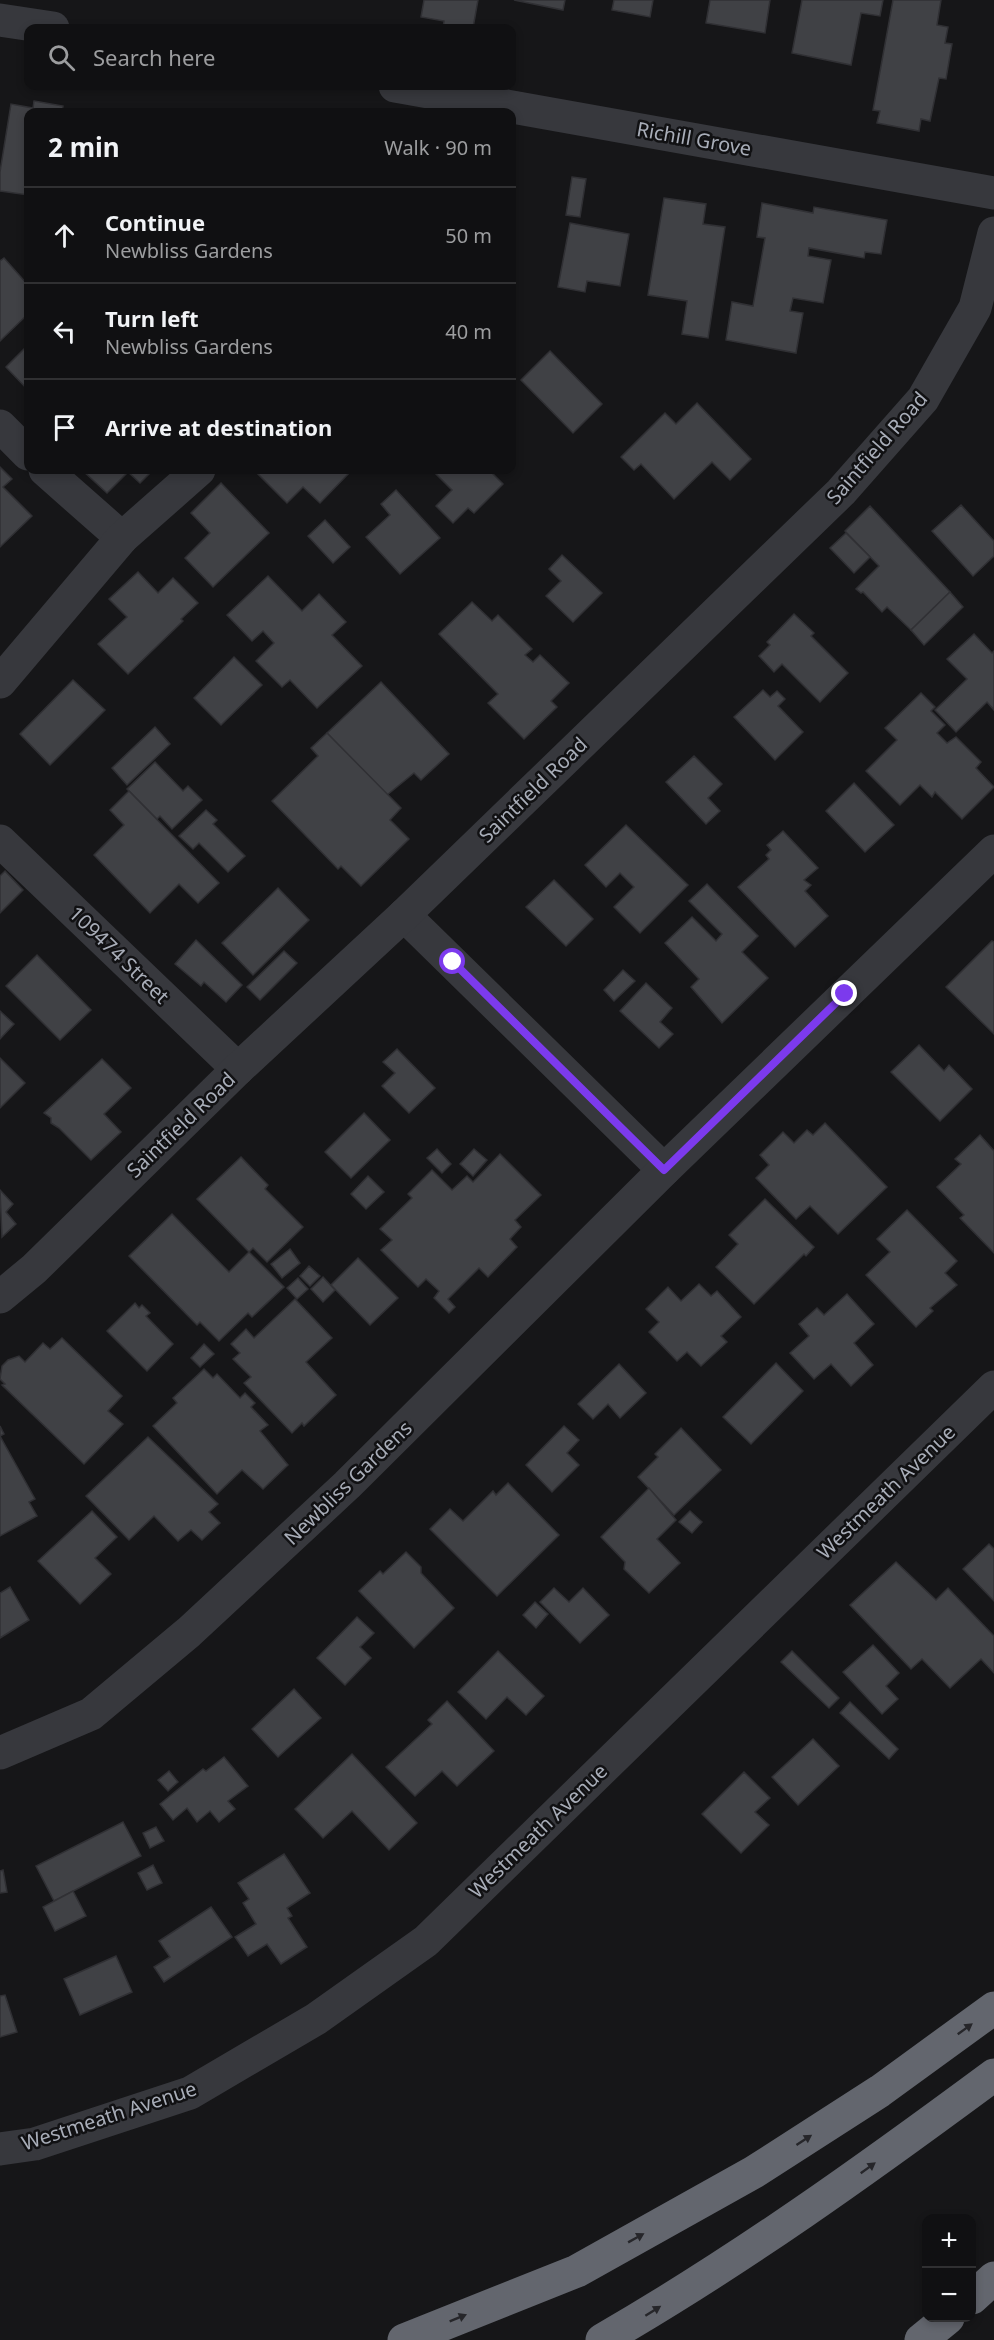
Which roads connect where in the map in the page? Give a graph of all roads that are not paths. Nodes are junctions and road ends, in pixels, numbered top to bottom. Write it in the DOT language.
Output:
graph roads {
  1 [pos="0,20"];
  2 [pos="26,24"];
  3 [pos="416,90"];
  4 [pos="994,193"];
  5 [pos="994,233"];
  6 [pos="0,426"];
  7 [pos="24,450"];
  8 [pos="50,474"];
  9 [pos="194,474"];
  10 [pos="122,538"];
  11 [pos="0,682"];
  12 [pos="0,842"];
  13 [pos="994,851"];
  14 [pos="404,915"];
  15 [pos="238,1069"];
  16 [pos="664,1170"];
  17 [pos="0,1297"];
  18 [pos="994,1387"];
  19 [pos="0,1753"];
  20 [pos="994,2008"];
  21 [pos="994,2075"];
  22 [pos="0,2149"];
  23 [pos="994,2278"];
  24 [pos="976,2294"];
  25 [pos="943,2322"];
  26 [pos="404,2340"];
  27 [pos="602,2340"];
  28 [pos="921,2340"];
  1 -- 2 [label="street"];
  3 -- 4 [label="street, Richill Grove"];
  5 -- 14 [label="street, Saintfield Road"];
  6 -- 7 [label="street"];
  8 -- 10 [label="street"];
  9 -- 10 [label="street"];
  10 -- 11 [label="street"];
  12 -- 15 [label="street, 109474 Street"];
  13 -- 16 [label="street, Newbliss Gardens"];
  14 -- 15 [label="street, Saintfield Road"];
  14 -- 16 [label="street"];
  15 -- 17 [label="street, Saintfield Road"];
  16 -- 19 [label="street, Newbliss Gardens"];
  18 -- 22 [label="street, Westmeath Avenue"];
  26 -- 20 [label="highway, one-way"];
  27 -- 21 [label="highway, one-way"];
  23 -- 24 [label="highway"];
  25 -- 28 [label="highway"];
}
